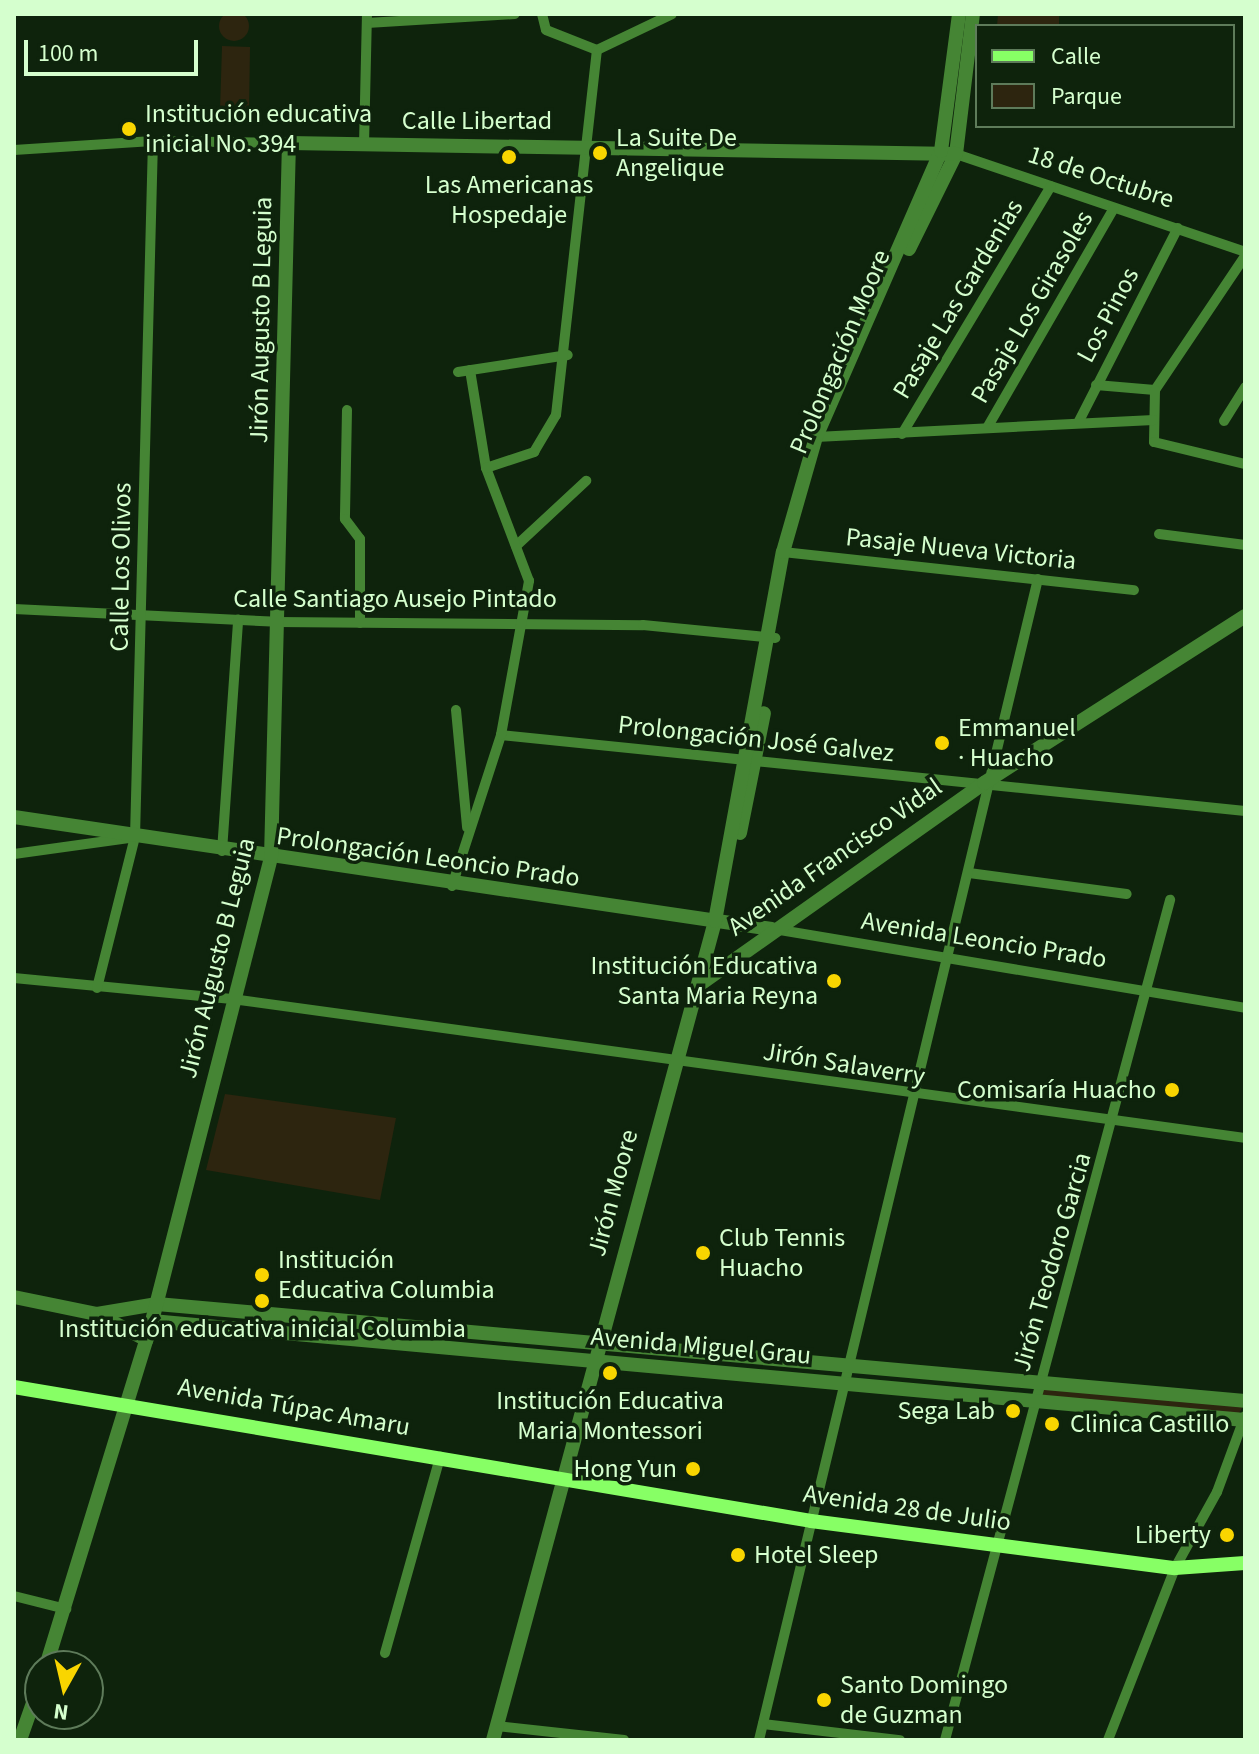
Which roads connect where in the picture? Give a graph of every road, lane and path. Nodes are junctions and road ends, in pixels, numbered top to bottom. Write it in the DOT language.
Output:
graph roads {
  1 [pos="515,14"];
  2 [pos="542,14"];
  3 [pos="672,14"];
  4 [pos="959,14"];
  5 [pos="973,14"];
  6 [pos="367,19"];
  7 [pos="597,50"];
  8 [pos="153,141"];
  9 [pos="289,143"];
  10 [pos="364,145"];
  11 [pos="591,145"];
  12 [pos="14,150"];
  13 [pos="948,153"];
  14 [pos="1051,186"];
  15 [pos="1114,208"];
  16 [pos="1178,228"];
  17 [pos="1245,254"];
  18 [pos="568,355"];
  19 [pos="1096,385"];
  20 [pos="1245,387"];
  21 [pos="1155,390"];
  22 [pos="347,410"];
  23 [pos="1154,420"];
  24 [pos="1224,421"];
  25 [pos="1078,423"];
  26 [pos="987,428"];
  27 [pos="902,434"];
  28 [pos="821,437"];
  29 [pos="1245,464"];
  30 [pos="486,468"];
  31 [pos="586,481"];
  32 [pos="1159,534"];
  33 [pos="1245,545"];
  34 [pos="516,546"];
  35 [pos="787,553"];
  36 [pos="1038,579"];
  37 [pos="1134,590"];
  38 [pos="14,609"];
  39 [pos="142,616"];
  40 [pos="1245,616"];
  41 [pos="238,620"];
  42 [pos="519,620"];
  43 [pos="277,622"];
  44 [pos="360,623"];
  45 [pos="770,637"];
  46 [pos="456,710"];
  47 [pos="501,735"];
  48 [pos="752,762"];
  49 [pos="984,783"];
  50 [pos="14,809"];
  51 [pos="1245,811"];
  52 [pos="14,817"];
  53 [pos="468,833"];
  54 [pos="135,837"];
  55 [pos="222,851"];
  56 [pos="14,854"];
  57 [pos="271,858"];
  58 [pos="969,873"];
  59 [pos="452,886"];
  60 [pos="1127,894"];
  61 [pos="1170,900"];
  62 [pos="715,921"];
  63 [pos="772,929"];
  64 [pos="948,958"];
  65 [pos="14,978"];
  66 [pos="699,986"];
  67 [pos="97,988"];
  68 [pos="1144,991"];
  69 [pos="232,999"];
  70 [pos="1245,1008"];
  71 [pos="675,1059"];
  72 [pos="914,1098"];
  73 [pos="1115,1123"];
  74 [pos="1245,1138"];
  75 [pos="14,1297"];
  76 [pos="157,1304"];
  77 [pos="97,1314"];
  78 [pos="152,1321"];
  79 [pos="147,1340"];
  80 [pos="597,1343"];
  81 [pos="593,1360"];
  82 [pos="848,1364"];
  83 [pos="1041,1382"];
  84 [pos="844,1383"];
  85 [pos="14,1387"];
  86 [pos="1036,1401"];
  87 [pos="1245,1401"];
  88 [pos="128,1402"];
  89 [pos="1245,1418"];
  90 [pos="440,1457"];
  91 [pos="564,1479"];
  92 [pos="811,1521"];
  93 [pos="992,1544"];
  94 [pos="1245,1563"];
  95 [pos="1175,1568"];
  96 [pos="14,1596"];
  97 [pos="66,1609"];
  98 [pos="52,1650"];
  99 [pos="385,1653"];
  100 [pos="763,1724"];
  101 [pos="495,1733"];
  102 [pos="624,1740"];
  103 [pos="759,1740"];
  104 [pos="900,1740"];
  105 [pos="945,1740"];
  106 [pos="1108,1740"];
  1 -- 6 [label="street"];
  2 -- 7 [label="street"];
  3 -- 7 [label="street"];
  4 -- 13 [label="street, Prolongación Moore"];
  5 -- 13 [label="street, Prolongación Moore"];
  6 -- 10 [label="street"];
  7 -- 11 [label="street"];
  8 -- 9 [label="street, Calle Libertad"];
  8 -- 12 [label="street, Calle Libertad"];
  8 -- 39 [label="street, Calle Los Olivos"];
  9 -- 10 [label="street, Calle Libertad"];
  9 -- 43 [label="street, Jirón Augusto B Leguia"];
  10 -- 11 [label="street, Calle Libertad"];
  11 -- 13 [label="street, Calle Libertad"];
  11 -- 18 [label="street"];
  13 -- 14 [label="street, 18 de Octubre"];
  13 -- 28 [label="street, Prolongación Moore"];
  14 -- 15 [label="street, 18 de Octubre"];
  14 -- 27 [label="street, Pasaje Las Gardenias"];
  15 -- 16 [label="street, 18 de Octubre"];
  15 -- 26 [label="street, Pasaje Los Girasoles"];
  16 -- 17 [label="street, 18 de Octubre"];
  16 -- 19 [label="street, Los Pinos"];
  17 -- 21 [label="street"];
  18 -- 30 [label="street"];
  18 -- 30 [label="street"];
  19 -- 21 [label="street"];
  19 -- 25 [label="street, Los Pinos"];
  20 -- 24 [label="street"];
  21 -- 23 [label="street"];
  22 -- 44 [label="street"];
  23 -- 25 [label="street"];
  23 -- 29 [label="street"];
  25 -- 26 [label="street"];
  26 -- 27 [label="street"];
  27 -- 28 [label="street"];
  28 -- 35 [label="street, Prolongación Moore"];
  30 -- 34 [label="street"];
  31 -- 34 [label="street"];
  32 -- 33 [label="street"];
  34 -- 42 [label="street"];
  35 -- 36 [label="street, Pasaje Nueva Victoria"];
  35 -- 45 [label="street, Prolongación Moore"];
  36 -- 37 [label="street, Pasaje Nueva Victoria"];
  36 -- 49 [label="street"];
  38 -- 39 [label="street, Calle Santiago Ausejo Pintado"];
  39 -- 41 [label="street, Calle Santiago Ausejo Pintado"];
  39 -- 54 [label="street, Calle Los Olivos"];
  40 -- 49 [label="street, Avenida Francisco Vidal"];
  41 -- 43 [label="street, Calle Santiago Ausejo Pintado"];
  41 -- 55 [label="street"];
  42 -- 44 [label="street, Calle Santiago Ausejo Pintado"];
  42 -- 45 [label="street, Calle Santiago Ausejo Pintado"];
  42 -- 47 [label="street"];
  43 -- 44 [label="street, Calle Santiago Ausejo Pintado"];
  43 -- 57 [label="street, Jirón Augusto B Leguia"];
  45 -- 48 [label="street, Prolongación Moore"];
  46 -- 53 [label="street"];
  47 -- 48 [label="street, Prolongación José Galvez"];
  47 -- 53 [label="street"];
  48 -- 49 [label="street, Prolongación José Galvez"];
  48 -- 62 [label="street, Jirón Moore"];
  49 -- 51 [label="street, Prolongación José Galvez"];
  49 -- 58 [label="street"];
  49 -- 63 [label="street, Avenida Francisco Vidal"];
  50 -- 54 [label="street, Prolongación Leoncio Prado"];
  52 -- 54 [label="street, Prolongación Leoncio Prado"];
  53 -- 59 [label="street"];
  54 -- 55 [label="street, Prolongación Leoncio Prado"];
  54 -- 56 [label="street, Prolongación Leoncio Prado"];
  54 -- 67 [label="street, Calle Los Olivos"];
  55 -- 57 [label="street, Prolongación Leoncio Prado"];
  57 -- 59 [label="street, Prolongación Leoncio Prado"];
  57 -- 69 [label="street, Jirón Augusto B Leguia"];
  58 -- 60 [label="street"];
  58 -- 64 [label="street"];
  59 -- 62 [label="street, Prolongación Leoncio Prado"];
  61 -- 68 [label="street, Jirón Teodoro Garcia"];
  62 -- 63 [label="street, Avenida Leoncio Prado"];
  62 -- 66 [label="street, Jirón Moore"];
  63 -- 64 [label="street, Avenida Leoncio Prado"];
  63 -- 66 [label="street, Avenida Francisco Vidal"];
  64 -- 68 [label="street, Avenida Leoncio Prado"];
  64 -- 72 [label="street"];
  65 -- 67 [label="street, Jirón Salaverry"];
  66 -- 71 [label="street, Jirón Moore"];
  67 -- 69 [label="street, Jirón Salaverry"];
  68 -- 70 [label="street, Avenida Leoncio Prado"];
  68 -- 73 [label="street, Jirón Teodoro Garcia"];
  69 -- 71 [label="street, Jirón Salaverry"];
  69 -- 76 [label="street, Jirón Augusto B Leguia"];
  71 -- 72 [label="street, Jirón Salaverry"];
  71 -- 80 [label="street, Jirón Moore"];
  72 -- 73 [label="street, Jirón Salaverry"];
  72 -- 82 [label="street"];
  73 -- 74 [label="street, Jirón Salaverry"];
  73 -- 83 [label="street, Jirón Teodoro Garcia"];
  75 -- 77 [label="street"];
  76 -- 77 [label="street, Avenida Miguel Grau"];
  76 -- 78 [label="street, Jirón Augusto B Leguia"];
  76 -- 80 [label="street, Avenida Miguel Grau"];
  77 -- 79 [label="street"];
  78 -- 79 [label="street, Jirón Augusto B Leguia"];
  78 -- 81 [label="street, Avenida Miguel Grau"];
  79 -- 88 [label="street, Jirón Augusto B Leguia"];
  80 -- 81 [label="street, Jirón Moore"];
  80 -- 82 [label="street, Avenida Miguel Grau"];
  81 -- 84 [label="street, Avenida Miguel Grau"];
  81 -- 91 [label="street, Jirón Moore"];
  82 -- 83 [label="street, Avenida Miguel Grau"];
  82 -- 84 [label="street"];
  83 -- 86 [label="street, Jirón Teodoro Garcia"];
  83 -- 87 [label="street, Avenida Miguel Grau"];
  84 -- 86 [label="street, Avenida Miguel Grau"];
  84 -- 92 [label="street"];
  85 -- 88 [label="main road, Avenida Túpac Amaru"];
  86 -- 89 [label="street, Avenida Miguel Grau"];
  86 -- 93 [label="street, Jirón Teodoro Garcia"];
  88 -- 90 [label="main road, Avenida Túpac Amaru"];
  88 -- 97 [label="street, Jirón Augusto B Leguia"];
  89 -- 95 [label="street"];
  90 -- 91 [label="main road, Avenida Túpac Amaru"];
  90 -- 99 [label="street"];
  91 -- 92 [label="main road, Avenida 28 de Julio"];
  91 -- 101 [label="street, Jirón Moore"];
  92 -- 93 [label="main road, Avenida 28 de Julio"];
  92 -- 100 [label="street"];
  93 -- 95 [label="main road, Avenida 28 de Julio"];
  93 -- 105 [label="street, Jirón Teodoro Garcia"];
  94 -- 95 [label="main road, Avenida 28 de Julio"];
  95 -- 106 [label="street"];
  96 -- 97 [label="street"];
  97 -- 98 [label="street, Jirón Augusto B Leguia"];
  100 -- 103 [label="street"];
  100 -- 104 [label="street"];
  101 -- 102 [label="street"];
}
